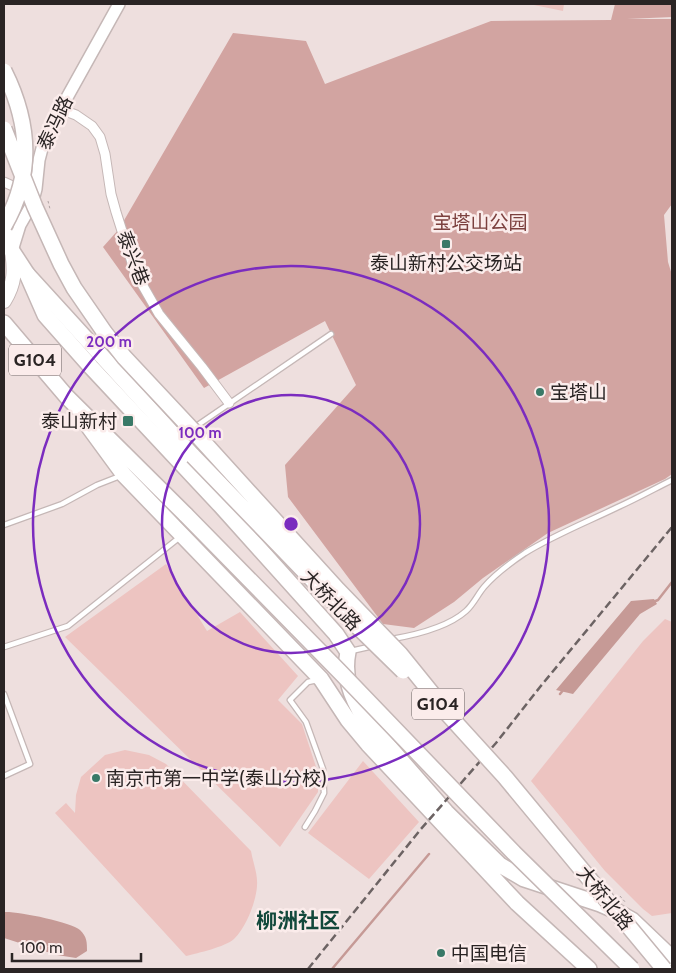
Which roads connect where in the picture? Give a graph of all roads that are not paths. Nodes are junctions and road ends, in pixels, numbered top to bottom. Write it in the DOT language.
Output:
graph roads {
  1 [pos="119,4"];
  2 [pos="4,70"];
  3 [pos="60,109"];
  4 [pos="4,129"];
  5 [pos="37,176"];
  6 [pos="4,182"];
  7 [pos="4,227"];
  8 [pos="8,257"];
  9 [pos="27,274"];
  10 [pos="4,301"];
  11 [pos="4,323"];
  12 [pos="331,334"];
  13 [pos="68,397"];
  14 [pos="229,403"];
  15 [pos="177,439"];
  16 [pos="124,475"];
  17 [pos="672,480"];
  18 [pos="4,525"];
  19 [pos="182,536"];
  20 [pos="4,647"];
  21 [pos="348,652"];
  22 [pos="321,679"];
  23 [pos="4,694"];
  24 [pos="452,717"];
  25 [pos="4,776"];
  26 [pos="305,827"];
  27 [pos="672,959"];
  28 [pos="589,969"];
  29 [pos="632,969"];
  30 [pos="664,969"];
  1 -- 3 [label="street, 泰冯路"];
  2 -- 7 [label="main road, bridge"];
  3 -- 5 [label="street, 泰冯路"];
  3 -- 14 [label="street, 泰兴巷"];
  4 -- 24 [label="main road, bridge"];
  5 -- 6 [label="street"];
  5 -- 8 [label="street, 泰冯路"];
  7 -- 8 [label="main road, 大桥北路"];
  8 -- 9 [label="main road, 大桥北路"];
  8 -- 10 [label="main road"];
  9 -- 15 [label="main road, 大桥北路 / G104"];
  9 -- 21 [label="main road"];
  11 -- 13 [label="main road, 大桥北路 / G104"];
  12 -- 14 [label="lane"];
  13 -- 16 [label="main road"];
  13 -- 29 [label="main road, 大桥北路 / G104, bridge"];
  14 -- 15 [label="lane"];
  15 -- 24 [label="main road, 大桥北路 / G104, bridge"];
  16 -- 18 [label="lane"];
  16 -- 19 [label="main road"];
  17 -- 21 [label="lane"];
  19 -- 20 [label="lane"];
  19 -- 22 [label="main road"];
  21 -- 22 [label="lane"];
  21 -- 27 [label="main road"];
  22 -- 26 [label="lane"];
  22 -- 28 [label="main road"];
  23 -- 25 [label="lane"];
  24 -- 30 [label="main road, 大桥北路 / G104, bridge"];
  27 -- 30 [label="main road"];
}
